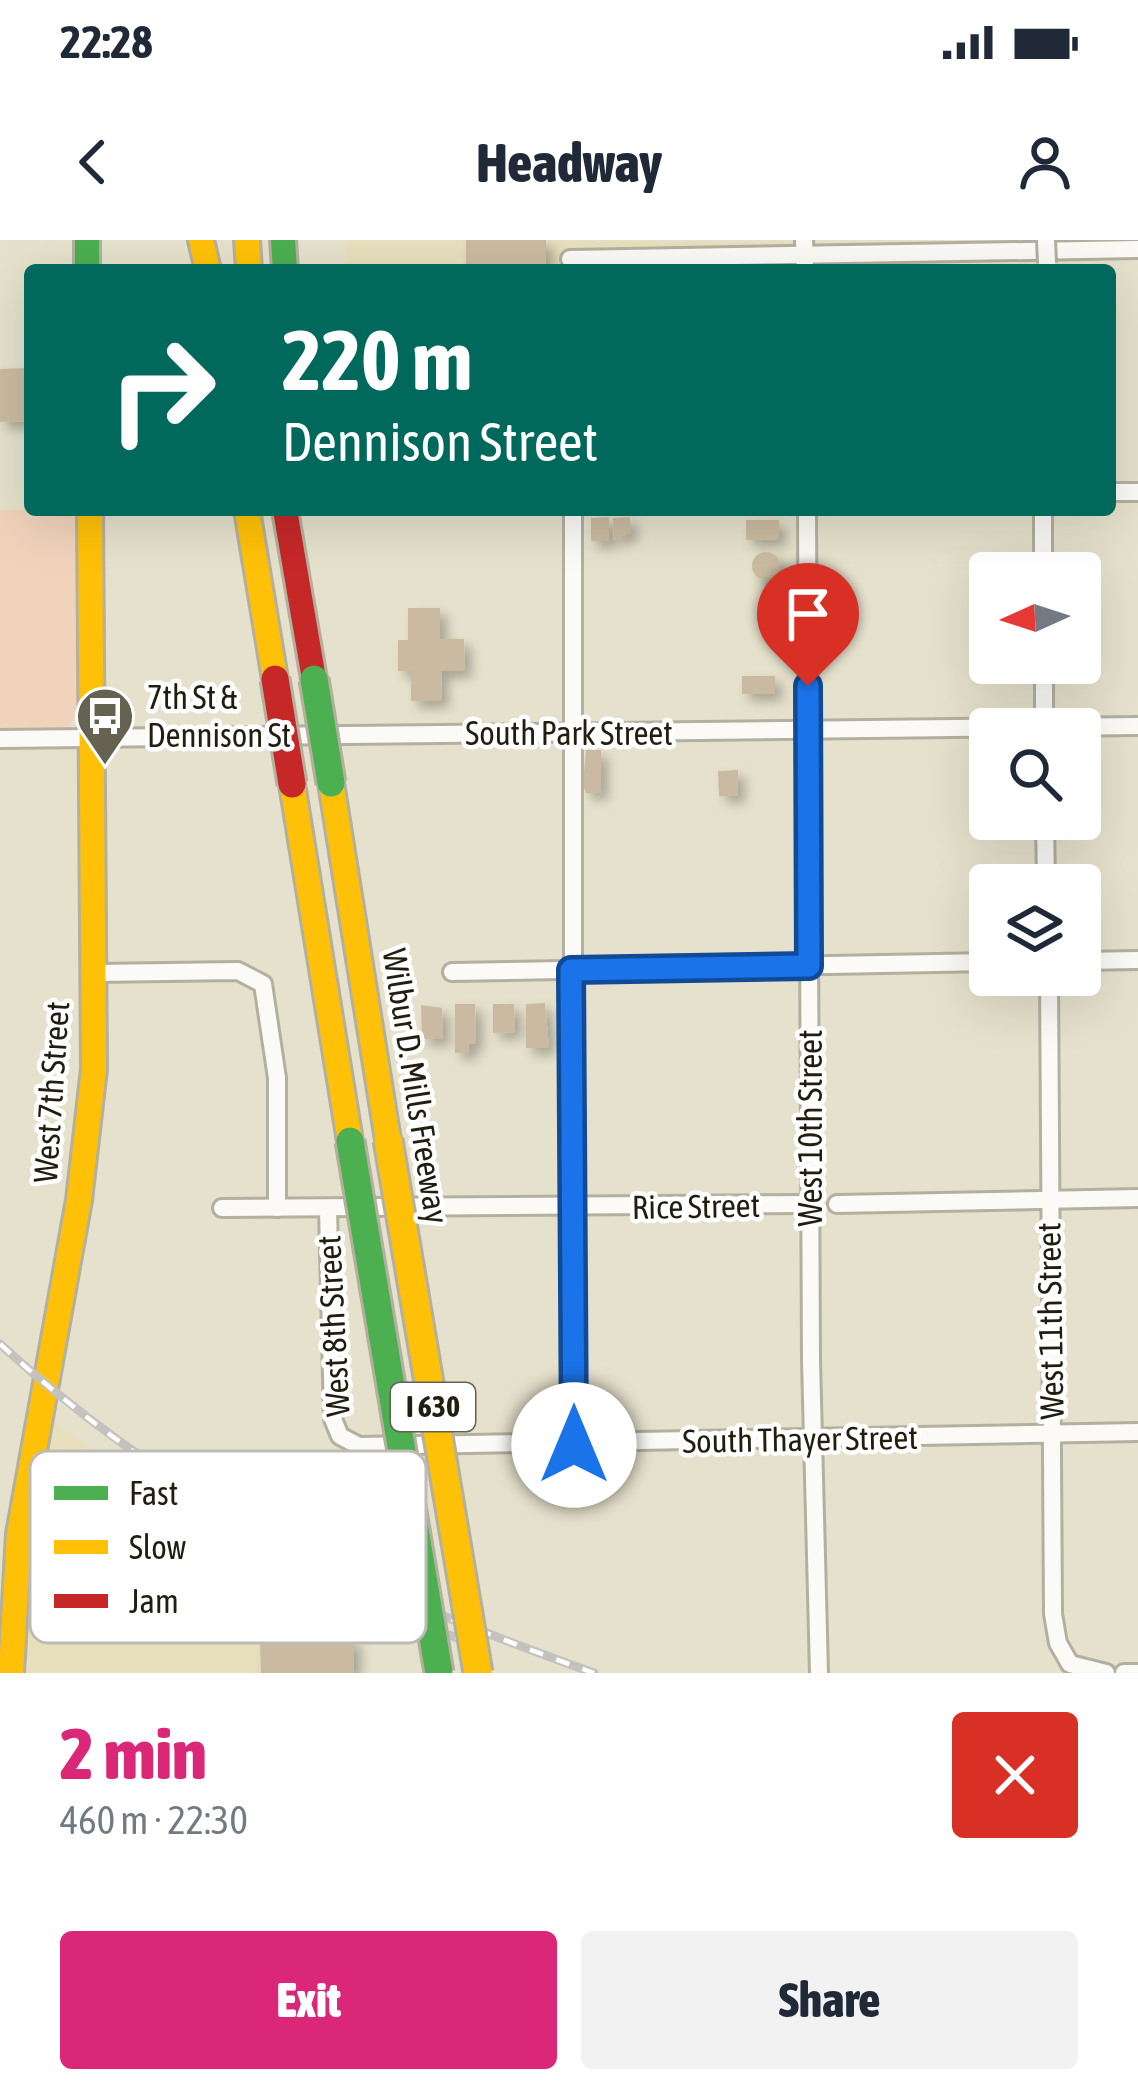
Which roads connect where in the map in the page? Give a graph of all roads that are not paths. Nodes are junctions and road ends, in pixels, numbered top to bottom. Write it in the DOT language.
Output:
graph roads {
  1 [pos="1138,249"];
  2 [pos="804,255"];
  3 [pos="570,256"];
  4 [pos="90,516"];
  5 [pos="248,516"];
  6 [pos="286,516"];
  7 [pos="298,516"];
  8 [pos="573,516"];
  9 [pos="807,516"];
  10 [pos="1043,516"];
  11 [pos="1043,552"];
  12 [pos="299,600"];
  13 [pos="1138,726"];
  14 [pos="1101,727"];
  15 [pos="969,729"];
  16 [pos="808,730"];
  17 [pos="570,732"];
  18 [pos="93,737"];
  19 [pos="0,739"];
  20 [pos="1138,960"];
  21 [pos="1101,961"];
  22 [pos="969,962"];
  23 [pos="809,966"];
  24 [pos="571,970"];
  25 [pos="452,972"];
  26 [pos="95,973"];
  27 [pos="1049,996"];
  28 [pos="1047,1198"];
  29 [pos="1138,1198"];
  30 [pos="811,1204"];
  31 [pos="837,1204"];
  32 [pos="222,1208"];
  33 [pos="277,1208"];
  34 [pos="328,1208"];
  35 [pos="572,1209"];
  36 [pos="1138,1432"];
  37 [pos="1052,1433"];
  38 [pos="814,1438"];
  39 [pos="346,1441"];
  40 [pos="574,1445"];
  41 [pos="32,1451"];
  42 [pos="402,1451"];
  43 [pos="30,1465"];
  44 [pos="426,1590"];
  45 [pos="6,1634"];
  46 [pos="1138,1672"];
  47 [pos="11,1673"];
  48 [pos="440,1673"];
  49 [pos="480,1673"];
  50 [pos="819,1673"];
  51 [pos="1106,1673"];
  52 [pos="1124,1673"];
  1 -- 2 [label="street"];
  2 -- 3 [label="street"];
  4 -- 18 [label="main road, West 7th Street"];
  5 -- 42 [label="main road, I 630, bridge"];
  6 -- 12 [label="main road, Wilbur D. Mills Freeway / I 630"];
  7 -- 12 [label="main road"];
  8 -- 17 [label="street"];
  9 -- 16 [label="street, West 10th Street"];
  10 -- 11 [label="street"];
  12 -- 49 [label="main road, Wilbur D. Mills Freeway / I 630, bridge"];
  13 -- 14 [label="street, South Park Street"];
  15 -- 16 [label="street, South Park Street"];
  16 -- 17 [label="street, South Park Street"];
  16 -- 23 [label="street, West 10th Street"];
  17 -- 18 [label="street, South Park Street"];
  17 -- 24 [label="street"];
  18 -- 19 [label="street, South Park Street"];
  18 -- 26 [label="main road, West 7th Street"];
  20 -- 21 [label="street"];
  22 -- 23 [label="street"];
  23 -- 24 [label="street"];
  23 -- 30 [label="street, West 10th Street"];
  24 -- 25 [label="street"];
  24 -- 35 [label="street"];
  26 -- 33 [label="street"];
  26 -- 41 [label="main road, West 7th Street"];
  27 -- 28 [label="street, West 11th Street"];
  28 -- 29 [label="street"];
  28 -- 31 [label="street"];
  28 -- 37 [label="street, West 11th Street"];
  30 -- 35 [label="street, Rice Street"];
  30 -- 38 [label="street, West 10th Street"];
  32 -- 33 [label="street, Rice Street"];
  33 -- 34 [label="street, Rice Street"];
  34 -- 35 [label="street, Rice Street"];
  34 -- 39 [label="street, West 8th Street"];
  35 -- 40 [label="street"];
  36 -- 37 [label="street, South Thayer Street"];
  37 -- 38 [label="street, South Thayer Street"];
  37 -- 51 [label="street, West 11th Street"];
  38 -- 40 [label="street, South Thayer Street"];
  38 -- 50 [label="street, West 10th Street"];
  39 -- 40 [label="street, South Thayer Street"];
  43 -- 45 [label="main road, West 7th Street"];
  44 -- 48 [label="main road, I 630, bridge"];
  45 -- 47 [label="main road, West 7th Street"];
  46 -- 52 [label="street"];
}
